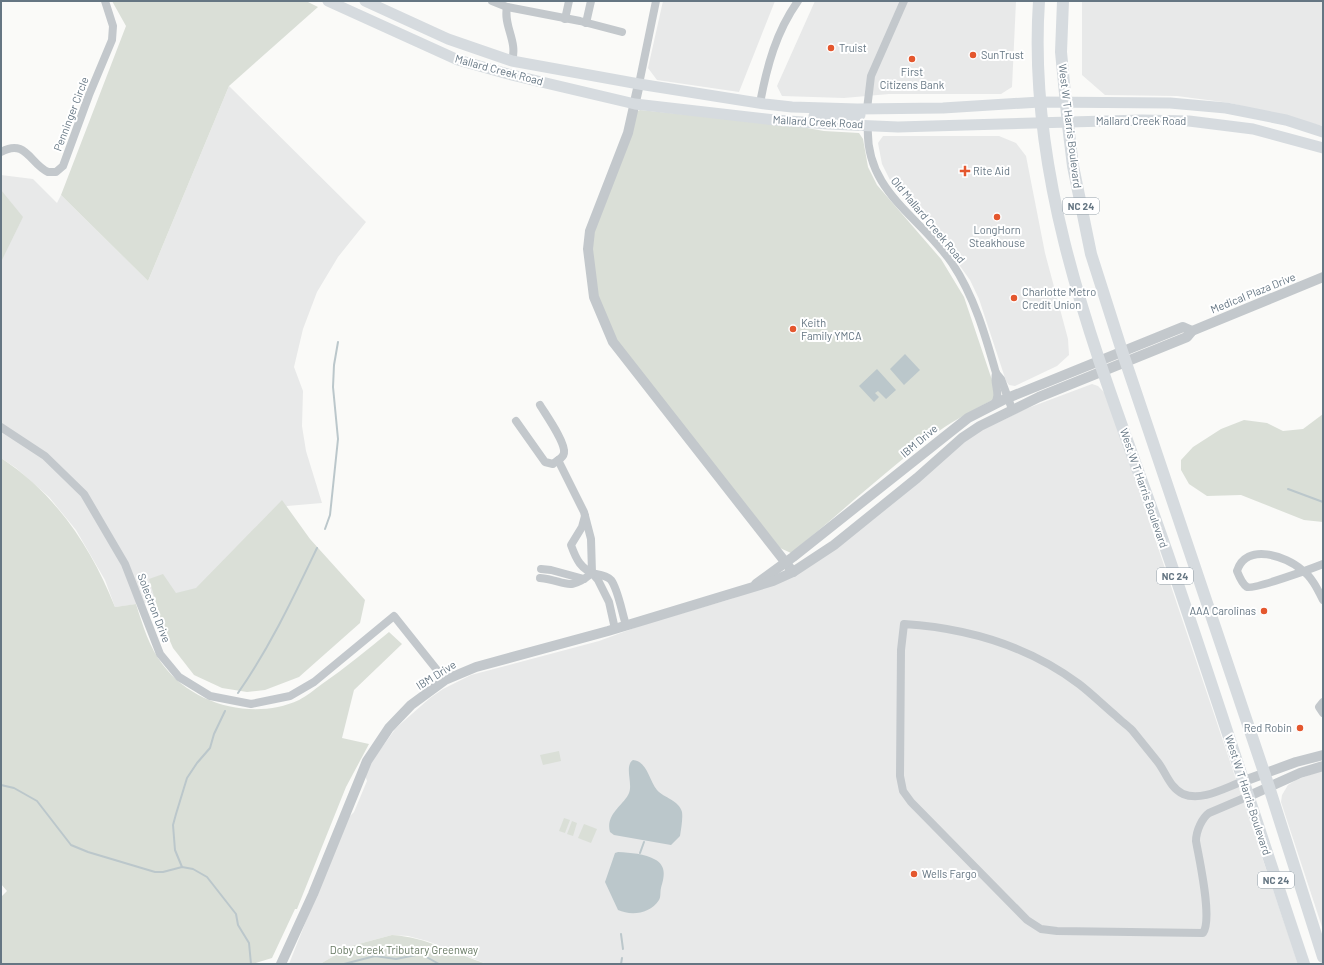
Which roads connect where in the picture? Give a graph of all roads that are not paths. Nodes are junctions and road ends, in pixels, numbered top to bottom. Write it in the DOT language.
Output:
graph roads {
  1 [pos="105,1"];
  2 [pos="328,1"];
  3 [pos="365,1"];
  4 [pos="492,1"];
  5 [pos="569,1"];
  6 [pos="591,1"];
  7 [pos="656,1"];
  8 [pos="798,1"];
  9 [pos="904,1"];
  10 [pos="1040,1"];
  11 [pos="1062,1"];
  12 [pos="506,7"];
  13 [pos="565,19"];
  14 [pos="586,23"];
  15 [pos="622,32"];
  16 [pos="512,61"];
  17 [pos="640,84"];
  18 [pos="1040,102"];
  19 [pos="1066,102"];
  20 [pos="760,103"];
  21 [pos="635,104"];
  22 [pos="867,109"];
  23 [pos="767,119"];
  24 [pos="1068,122"];
  25 [pos="1042,124"];
  26 [pos="868,125"];
  27 [pos="1323,132"];
  28 [pos="1323,148"];
  29 [pos="1,152"];
  30 [pos="1323,278"];
  31 [pos="1124,357"];
  32 [pos="1101,366"];
  33 [pos="996,373"];
  34 [pos="1008,398"];
  35 [pos="994,404"];
  36 [pos="540,405"];
  37 [pos="1012,409"];
  38 [pos="516,421"];
  39 [pos="1,427"];
  40 [pos="558,460"];
  41 [pos="585,516"];
  42 [pos="786,562"];
  43 [pos="1323,564"];
  44 [pos="541,569"];
  45 [pos="1304,571"];
  46 [pos="793,572"];
  47 [pos="561,573"];
  48 [pos="592,573"];
  49 [pos="540,578"];
  50 [pos="584,579"];
  51 [pos="556,581"];
  52 [pos="754,586"];
  53 [pos="1323,600"];
  54 [pos="626,625"];
  55 [pos="615,629"];
  56 [pos="445,680"];
  57 [pos="1323,702"];
  58 [pos="1323,713"];
  59 [pos="1323,755"];
  60 [pos="1323,766"];
  61 [pos="1264,773"];
  62 [pos="1244,780"];
  63 [pos="1269,787"];
  64 [pos="1249,796"];
  65 [pos="1323,957"];
  66 [pos="281,964"];
  67 [pos="1304,964"];
  1 -- 29 [label="street, Penninger Circle"];
  2 -- 21 [label="main road, Mallard Creek Road"];
  3 -- 16 [label="main road, Mallard Creek Road"];
  4 -- 12 [label="street"];
  5 -- 13 [label="street"];
  6 -- 14 [label="street"];
  7 -- 17 [label="street"];
  8 -- 20 [label="street"];
  9 -- 22 [label="street"];
  10 -- 18 [label="main road, West W T Harris Boulevard / NC 24"];
  11 -- 19 [label="main road, West W T Harris Boulevard / NC 24"];
  12 -- 13 [label="street"];
  12 -- 16 [label="street"];
  13 -- 14 [label="street"];
  14 -- 15 [label="street"];
  16 -- 17 [label="main road, Mallard Creek Road"];
  17 -- 20 [label="main road, Mallard Creek Road"];
  17 -- 21 [label="street"];
  18 -- 19 [label="main road, Mallard Creek Road"];
  18 -- 22 [label="main road, Mallard Creek Road"];
  18 -- 25 [label="main road, West W T Harris Boulevard / NC 24"];
  19 -- 24 [label="main road, West W T Harris Boulevard / NC 24"];
  19 -- 27 [label="main road, Mallard Creek Road"];
  20 -- 22 [label="main road, Mallard Creek Road"];
  21 -- 23 [label="main road, Mallard Creek Road"];
  21 -- 42 [label="street"];
  22 -- 23 [label="main road"];
  23 -- 26 [label="main road, Mallard Creek Road"];
  24 -- 25 [label="main road, Mallard Creek Road"];
  24 -- 28 [label="main road, Mallard Creek Road"];
  24 -- 31 [label="main road, West W T Harris Boulevard / NC 24"];
  25 -- 26 [label="main road, Mallard Creek Road"];
  25 -- 32 [label="main road, West W T Harris Boulevard / NC 24"];
  26 -- 33 [label="street, Old Mallard Creek Road"];
  30 -- 31 [label="street, Medical Plaza Drive"];
  31 -- 32 [label="street, IBM Drive"];
  31 -- 61 [label="main road, West W T Harris Boulevard / NC 24"];
  32 -- 34 [label="street, IBM Drive"];
  32 -- 37 [label="street, IBM Drive"];
  32 -- 62 [label="main road, West W T Harris Boulevard / NC 24"];
  33 -- 34 [label="street, Old Mallard Creek Road"];
  33 -- 35 [label="street, Old Mallard Creek Road"];
  34 -- 35 [label="street, IBM Drive"];
  34 -- 37 [label="street, Old Mallard Creek Road"];
  35 -- 42 [label="street, IBM Drive"];
  36 -- 40 [label="street"];
  37 -- 46 [label="street, IBM Drive"];
  38 -- 40 [label="street"];
  39 -- 56 [label="street, Solectron Drive"];
  40 -- 41 [label="street"];
  41 -- 48 [label="street"];
  41 -- 48 [label="street"];
  42 -- 46 [label="street"];
  42 -- 52 [label="street, IBM Drive"];
  43 -- 45 [label="street"];
  44 -- 47 [label="street"];
  45 -- 45 [label="street"];
  45 -- 53 [label="street"];
  46 -- 52 [label="street, IBM Drive"];
  47 -- 50 [label="street"];
  47 -- 51 [label="street"];
  48 -- 50 [label="street"];
  48 -- 54 [label="street"];
  48 -- 55 [label="street"];
  49 -- 51 [label="street"];
  50 -- 51 [label="street"];
  52 -- 54 [label="street, IBM Drive"];
  54 -- 55 [label="street, IBM Drive"];
  55 -- 56 [label="street, IBM Drive"];
  56 -- 66 [label="street, IBM Drive"];
  57 -- 58 [label="street"];
  59 -- 61 [label="street"];
  60 -- 63 [label="street"];
  61 -- 62 [label="street"];
  61 -- 63 [label="main road, West W T Harris Boulevard / NC 24"];
  62 -- 64 [label="main road, West W T Harris Boulevard / NC 24"];
  62 -- 64 [label="street"];
  63 -- 64 [label="street"];
  63 -- 65 [label="main road, West W T Harris Boulevard / NC 24"];
  64 -- 67 [label="main road, West W T Harris Boulevard / NC 24"];
}
